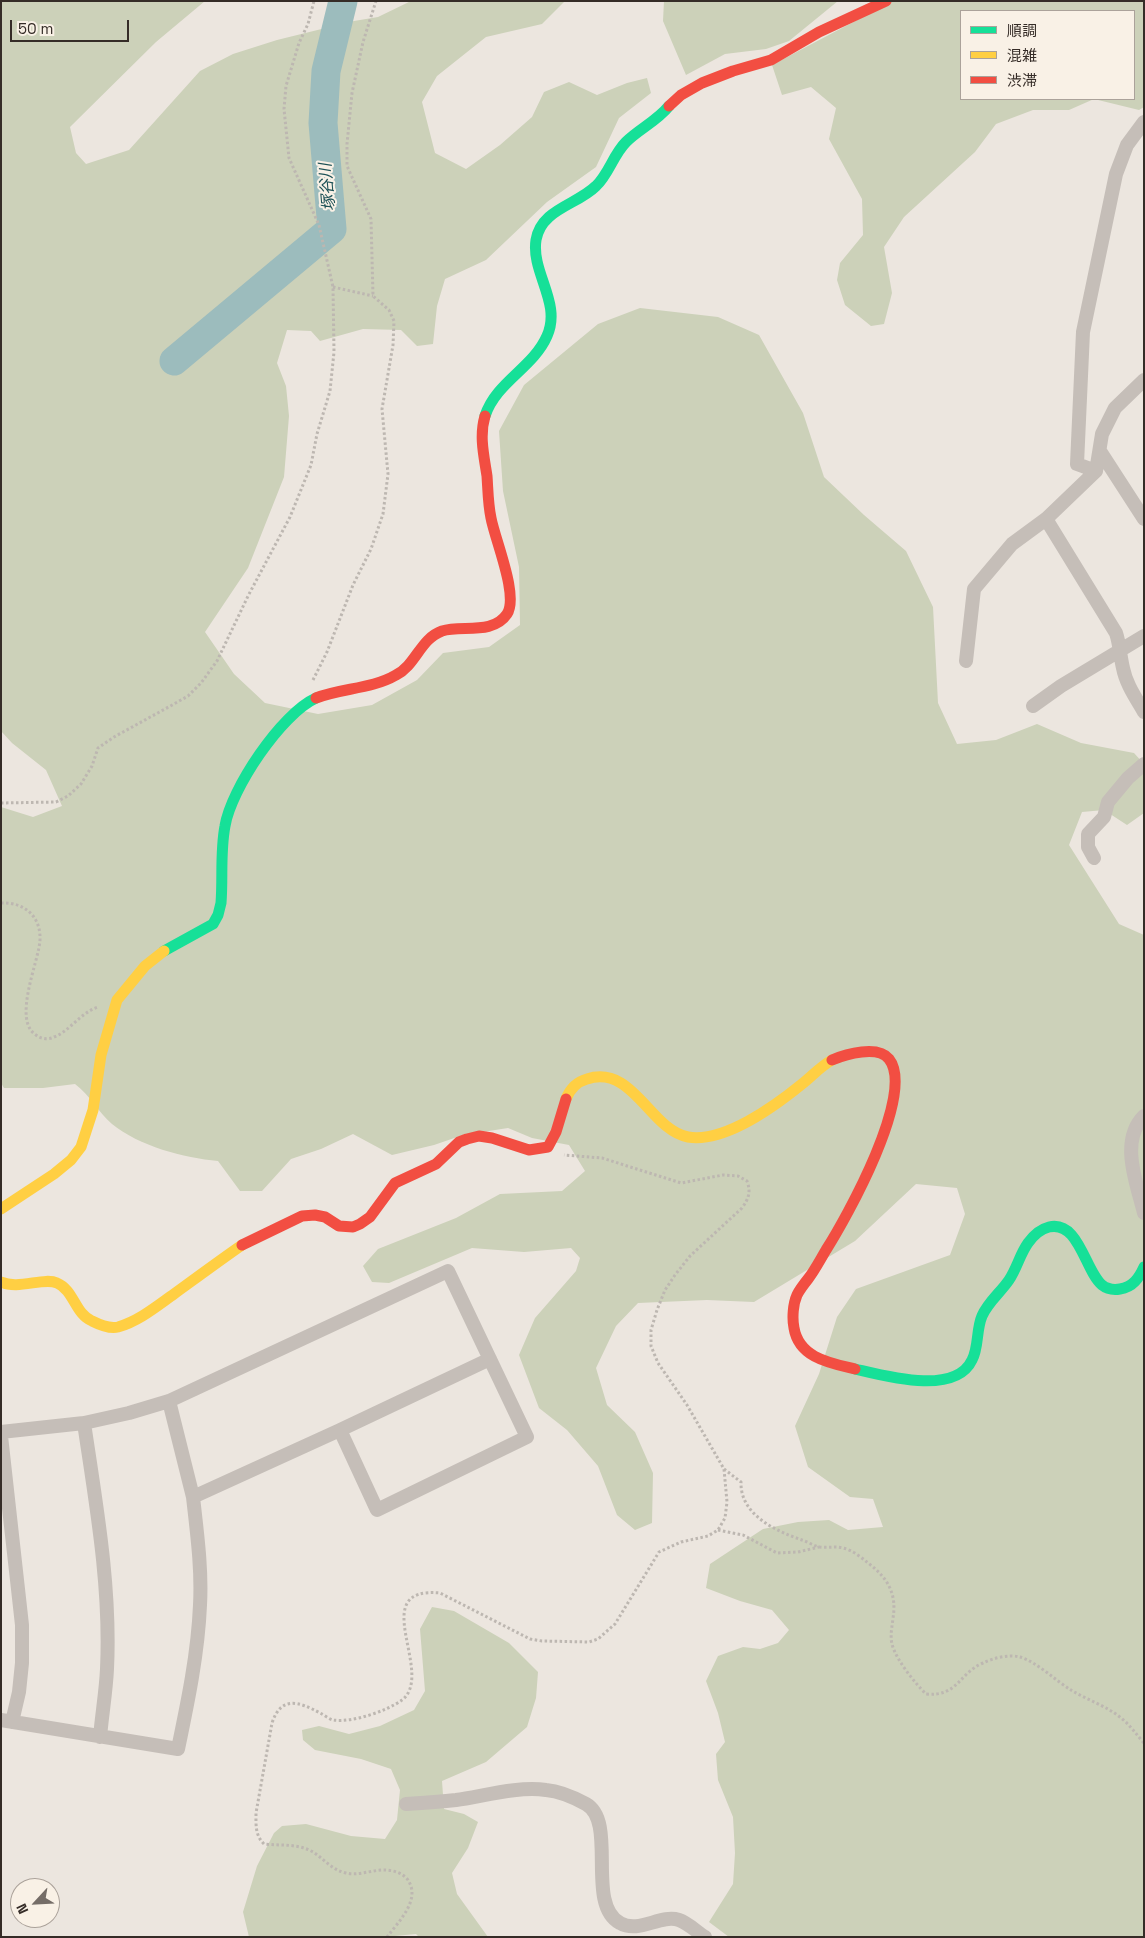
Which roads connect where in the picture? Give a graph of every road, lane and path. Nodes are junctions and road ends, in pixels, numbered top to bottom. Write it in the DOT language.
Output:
graph roads {
  1 [pos="314,1"];
  2 [pos="376,1"];
  3 [pos="886,1"];
  4 [pos="1144,122"];
  5 [pos="333,287"];
  6 [pos="373,296"];
  7 [pos="1144,380"];
  8 [pos="1100,451"];
  9 [pos="1096,471"];
  10 [pos="1046,519"];
  11 [pos="1144,519"];
  12 [pos="1144,636"];
  13 [pos="1121,650"];
  14 [pos="966,661"];
  15 [pos="312,700"];
  16 [pos="1033,706"];
  17 [pos="1144,712"];
  18 [pos="1144,764"];
  19 [pos="1,803"];
  20 [pos="1094,858"];
  21 [pos="1,903"];
  22 [pos="117,1000"];
  23 [pos="1144,1116"];
  24 [pos="548,1147"];
  25 [pos="1,1209"];
  26 [pos="1144,1213"];
  27 [pos="1144,1267"];
  28 [pos="1,1282"];
  29 [pos="490,1359"];
  30 [pos="169,1401"];
  31 [pos="84,1423"];
  32 [pos="340,1430"];
  33 [pos="1,1434"];
  34 [pos="724,1469"];
  35 [pos="194,1497"];
  36 [pos="718,1530"];
  37 [pos="820,1547"];
  38 [pos="7,1721"];
  39 [pos="100,1737"];
  40 [pos="1144,1743"];
  41 [pos="406,1804"];
  42 [pos="387,1937"];
  43 [pos="705,1937"];
  1 -- 5 [label="path"];
  2 -- 6 [label="path"];
  3 -- 15 [label="street"];
  4 -- 9 [label="street"];
  5 -- 6 [label="path"];
  5 -- 19 [label="path"];
  6 -- 15 [label="path"];
  7 -- 8 [label="street"];
  8 -- 9 [label="street"];
  8 -- 11 [label="street"];
  9 -- 10 [label="street"];
  10 -- 13 [label="street"];
  10 -- 14 [label="street"];
  12 -- 13 [label="street"];
  13 -- 16 [label="street"];
  13 -- 17 [label="street"];
  15 -- 22 [label="street"];
  18 -- 20 [label="street"];
  21 -- 22 [label="path"];
  22 -- 25 [label="street"];
  23 -- 26 [label="street"];
  24 -- 27 [label="street"];
  24 -- 28 [label="street"];
  24 -- 34 [label="path"];
  29 -- 30 [label="street"];
  29 -- 32 [label="street"];
  29 -- 32 [label="street"];
  30 -- 31 [label="street"];
  30 -- 35 [label="street"];
  31 -- 33 [label="street"];
  31 -- 39 [label="street"];
  32 -- 35 [label="street"];
  33 -- 38 [label="street"];
  34 -- 36 [label="path"];
  34 -- 37 [label="path"];
  35 -- 39 [label="street"];
  36 -- 37 [label="path"];
  36 -- 42 [label="path"];
  37 -- 40 [label="path"];
  38 -- 39 [label="street"];
  41 -- 43 [label="street"];
}
